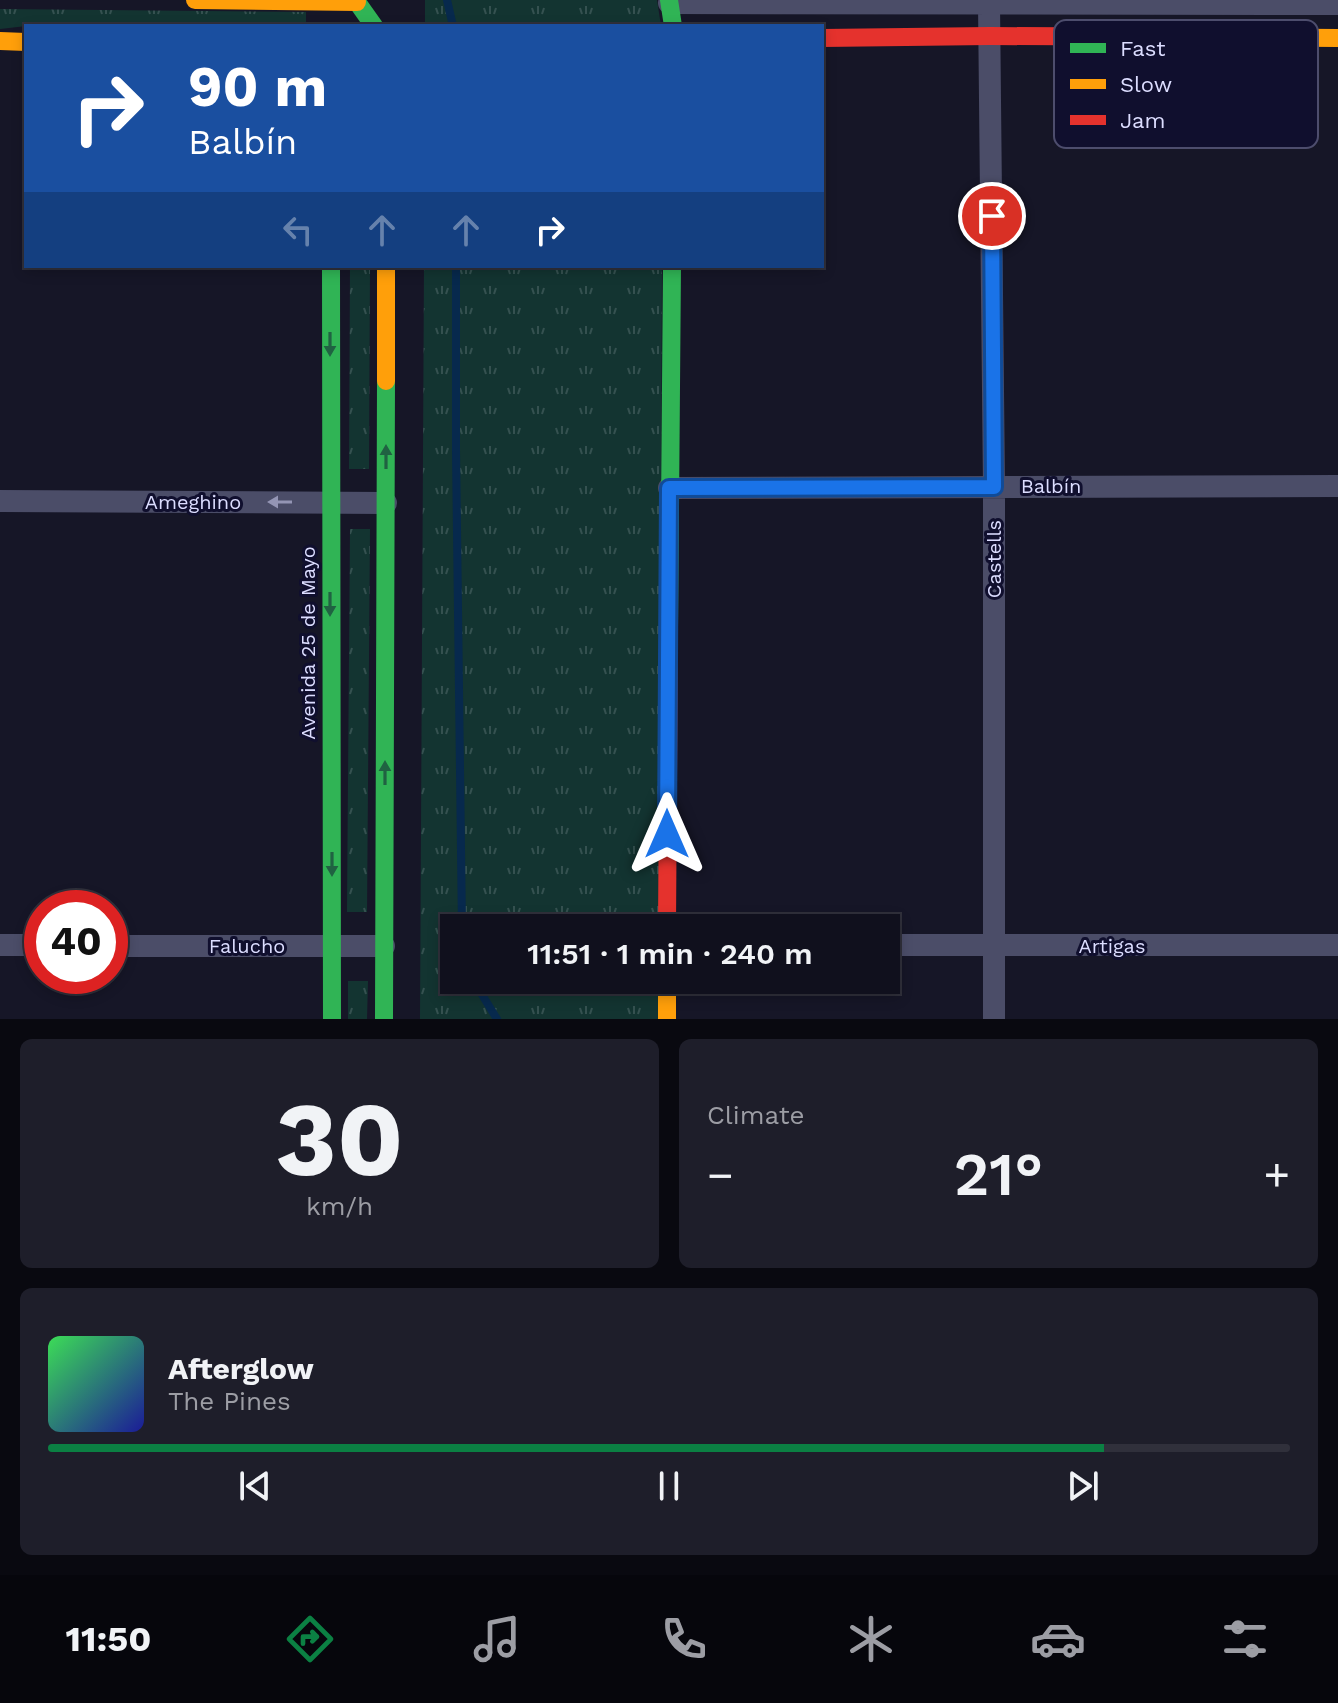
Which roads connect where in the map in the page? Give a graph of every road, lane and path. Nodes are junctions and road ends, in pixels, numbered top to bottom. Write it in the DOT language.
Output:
graph roads {
  1 [pos="195,0"];
  2 [pos="669,1"];
  3 [pos="989,3"];
  4 [pos="1338,4"];
  5 [pos="354,5"];
  6 [pos="372,24"];
  7 [pos="673,24"];
  8 [pos="990,36"];
  9 [pos="1054,36"];
  10 [pos="824,38"];
  11 [pos="1318,38"];
  12 [pos="1338,38"];
  13 [pos="0,41"];
  14 [pos="24,42"];
  15 [pos="331,268"];
  16 [pos="386,268"];
  17 [pos="672,268"];
  18 [pos="1338,486"];
  19 [pos="994,487"];
  20 [pos="669,488"];
  21 [pos="0,501"];
  22 [pos="330,502"];
  23 [pos="386,503"];
  24 [pos="667,914"];
  25 [pos="0,945"];
  26 [pos="24,945"];
  27 [pos="900,945"];
  28 [pos="1338,945"];
  29 [pos="128,946"];
  30 [pos="332,946"];
  31 [pos="384,946"];
  32 [pos="994,947"];
  33 [pos="667,994"];
  34 [pos="332,1019"];
  35 [pos="384,1019"];
  36 [pos="667,1019"];
  37 [pos="994,1019"];
  1 -- 5 [label="street"];
  2 -- 3 [label="street"];
  2 -- 7 [label="street"];
  3 -- 4 [label="street"];
  3 -- 8 [label="street, Castells"];
  5 -- 6 [label="street"];
  8 -- 9 [label="street"];
  8 -- 10 [label="street"];
  8 -- 19 [label="street, Castells"];
  11 -- 12 [label="street"];
  13 -- 14 [label="street"];
  15 -- 22 [label="street, Avenida 25 de Mayo, one-way"];
  23 -- 16 [label="street, one-way"];
  17 -- 20 [label="street"];
  18 -- 19 [label="street, Balbín"];
  19 -- 20 [label="street, Balbín"];
  19 -- 32 [label="street, Castells"];
  20 -- 24 [label="street"];
  22 -- 21 [label="street, Ameghino, one-way"];
  22 -- 23 [label="street, Ameghino"];
  22 -- 30 [label="street, Avenida 25 de Mayo, one-way"];
  31 -- 23 [label="street, one-way"];
  25 -- 26 [label="street"];
  27 -- 32 [label="street, Artigas"];
  28 -- 32 [label="street, Artigas"];
  29 -- 30 [label="street, Falucho"];
  30 -- 31 [label="street, Falucho"];
  30 -- 34 [label="street, Avenida 25 de Mayo"];
  31 -- 35 [label="street"];
  32 -- 37 [label="street, Castells"];
  33 -- 36 [label="street"];
}
